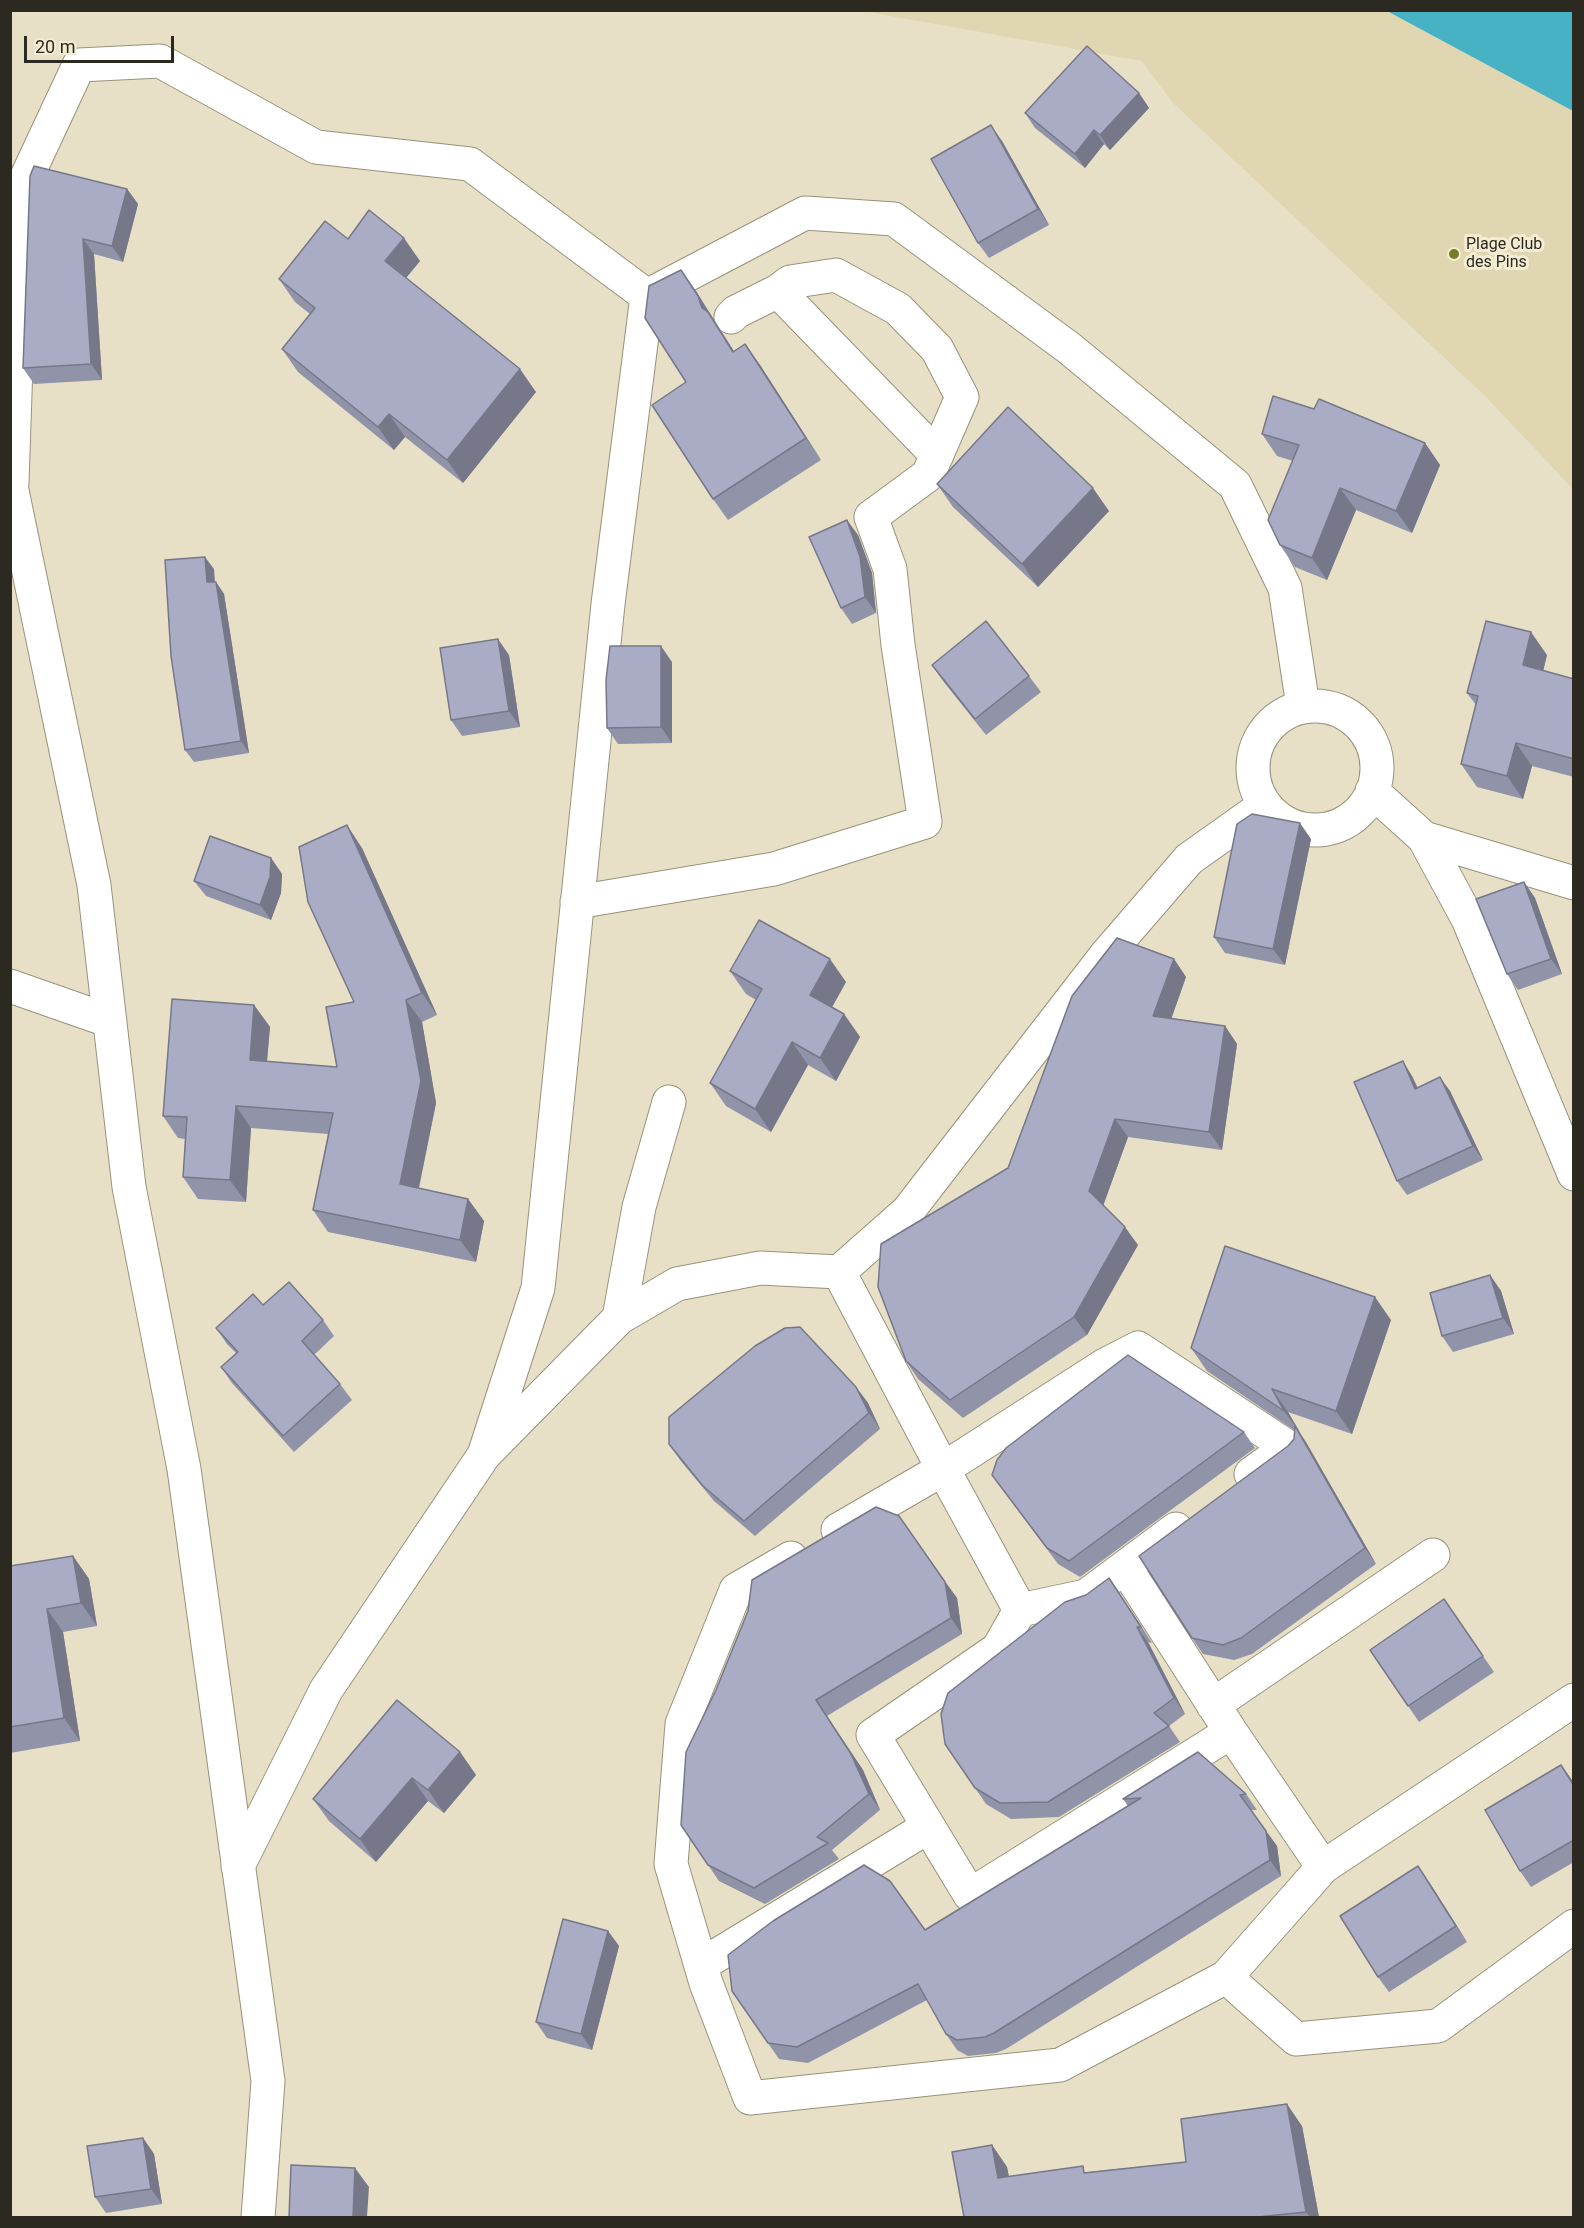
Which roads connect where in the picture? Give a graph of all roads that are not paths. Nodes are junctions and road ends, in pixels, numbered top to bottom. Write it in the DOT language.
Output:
graph roads {
  1 [pos="778,291"];
  2 [pos="647,296"];
  3 [pos="731,317"];
  4 [pos="937,455"];
  5 [pos="11,482"];
  6 [pos="1303,706"];
  7 [pos="1371,791"];
  8 [pos="1265,805"];
  9 [pos="1424,838"];
  10 [pos="1574,883"];
  11 [pos="577,902"];
  12 [pos="10,986"];
  13 [pos="110,1021"];
  14 [pos="669,1102"];
  15 [pos="1574,1174"];
  16 [pos="839,1272"];
  17 [pos="619,1318"];
  18 [pos="484,1455"];
  19 [pos="943,1469"];
  20 [pos="1230,1489"];
  21 [pos="1201,1510"];
  22 [pos="1433,1555"];
  23 [pos="1125,1567"];
  24 [pos="1020,1610"];
  25 [pos="1574,1700"];
  26 [pos="1213,1705"];
  27 [pos="1231,1732"];
  28 [pos="928,1827"];
  29 [pos="238,1866"];
  30 [pos="1323,1867"];
  31 [pos="1574,1926"];
  32 [pos="701,1965"];
  33 [pos="1226,1977"];
  34 [pos="258,2217"];
  1 -- 3 [label="street"];
  1 -- 4 [label="street"];
  1 -- 4 [label="street"];
  2 -- 5 [label="street"];
  2 -- 6 [label="street"];
  2 -- 11 [label="street"];
  4 -- 11 [label="street"];
  5 -- 13 [label="street"];
  6 -- 7 [label="street"];
  6 -- 8 [label="street"];
  7 -- 8 [label="street"];
  7 -- 9 [label="street"];
  8 -- 16 [label="street"];
  9 -- 10 [label="street"];
  9 -- 15 [label="street"];
  11 -- 18 [label="street"];
  12 -- 13 [label="street"];
  13 -- 29 [label="street"];
  14 -- 17 [label="street"];
  16 -- 17 [label="street"];
  16 -- 19 [label="street"];
  17 -- 18 [label="street"];
  18 -- 29 [label="street"];
  19 -- 20 [label="street"];
  19 -- 24 [label="street"];
  19 -- 32 [label="street"];
  21 -- 23 [label="street"];
  22 -- 26 [label="street"];
  23 -- 24 [label="street"];
  23 -- 26 [label="street"];
  24 -- 28 [label="street"];
  25 -- 30 [label="street"];
  26 -- 27 [label="street"];
  27 -- 28 [label="street"];
  27 -- 30 [label="street"];
  28 -- 32 [label="street"];
  29 -- 34 [label="street"];
  30 -- 33 [label="street"];
  31 -- 33 [label="street"];
  32 -- 33 [label="street"];
}
